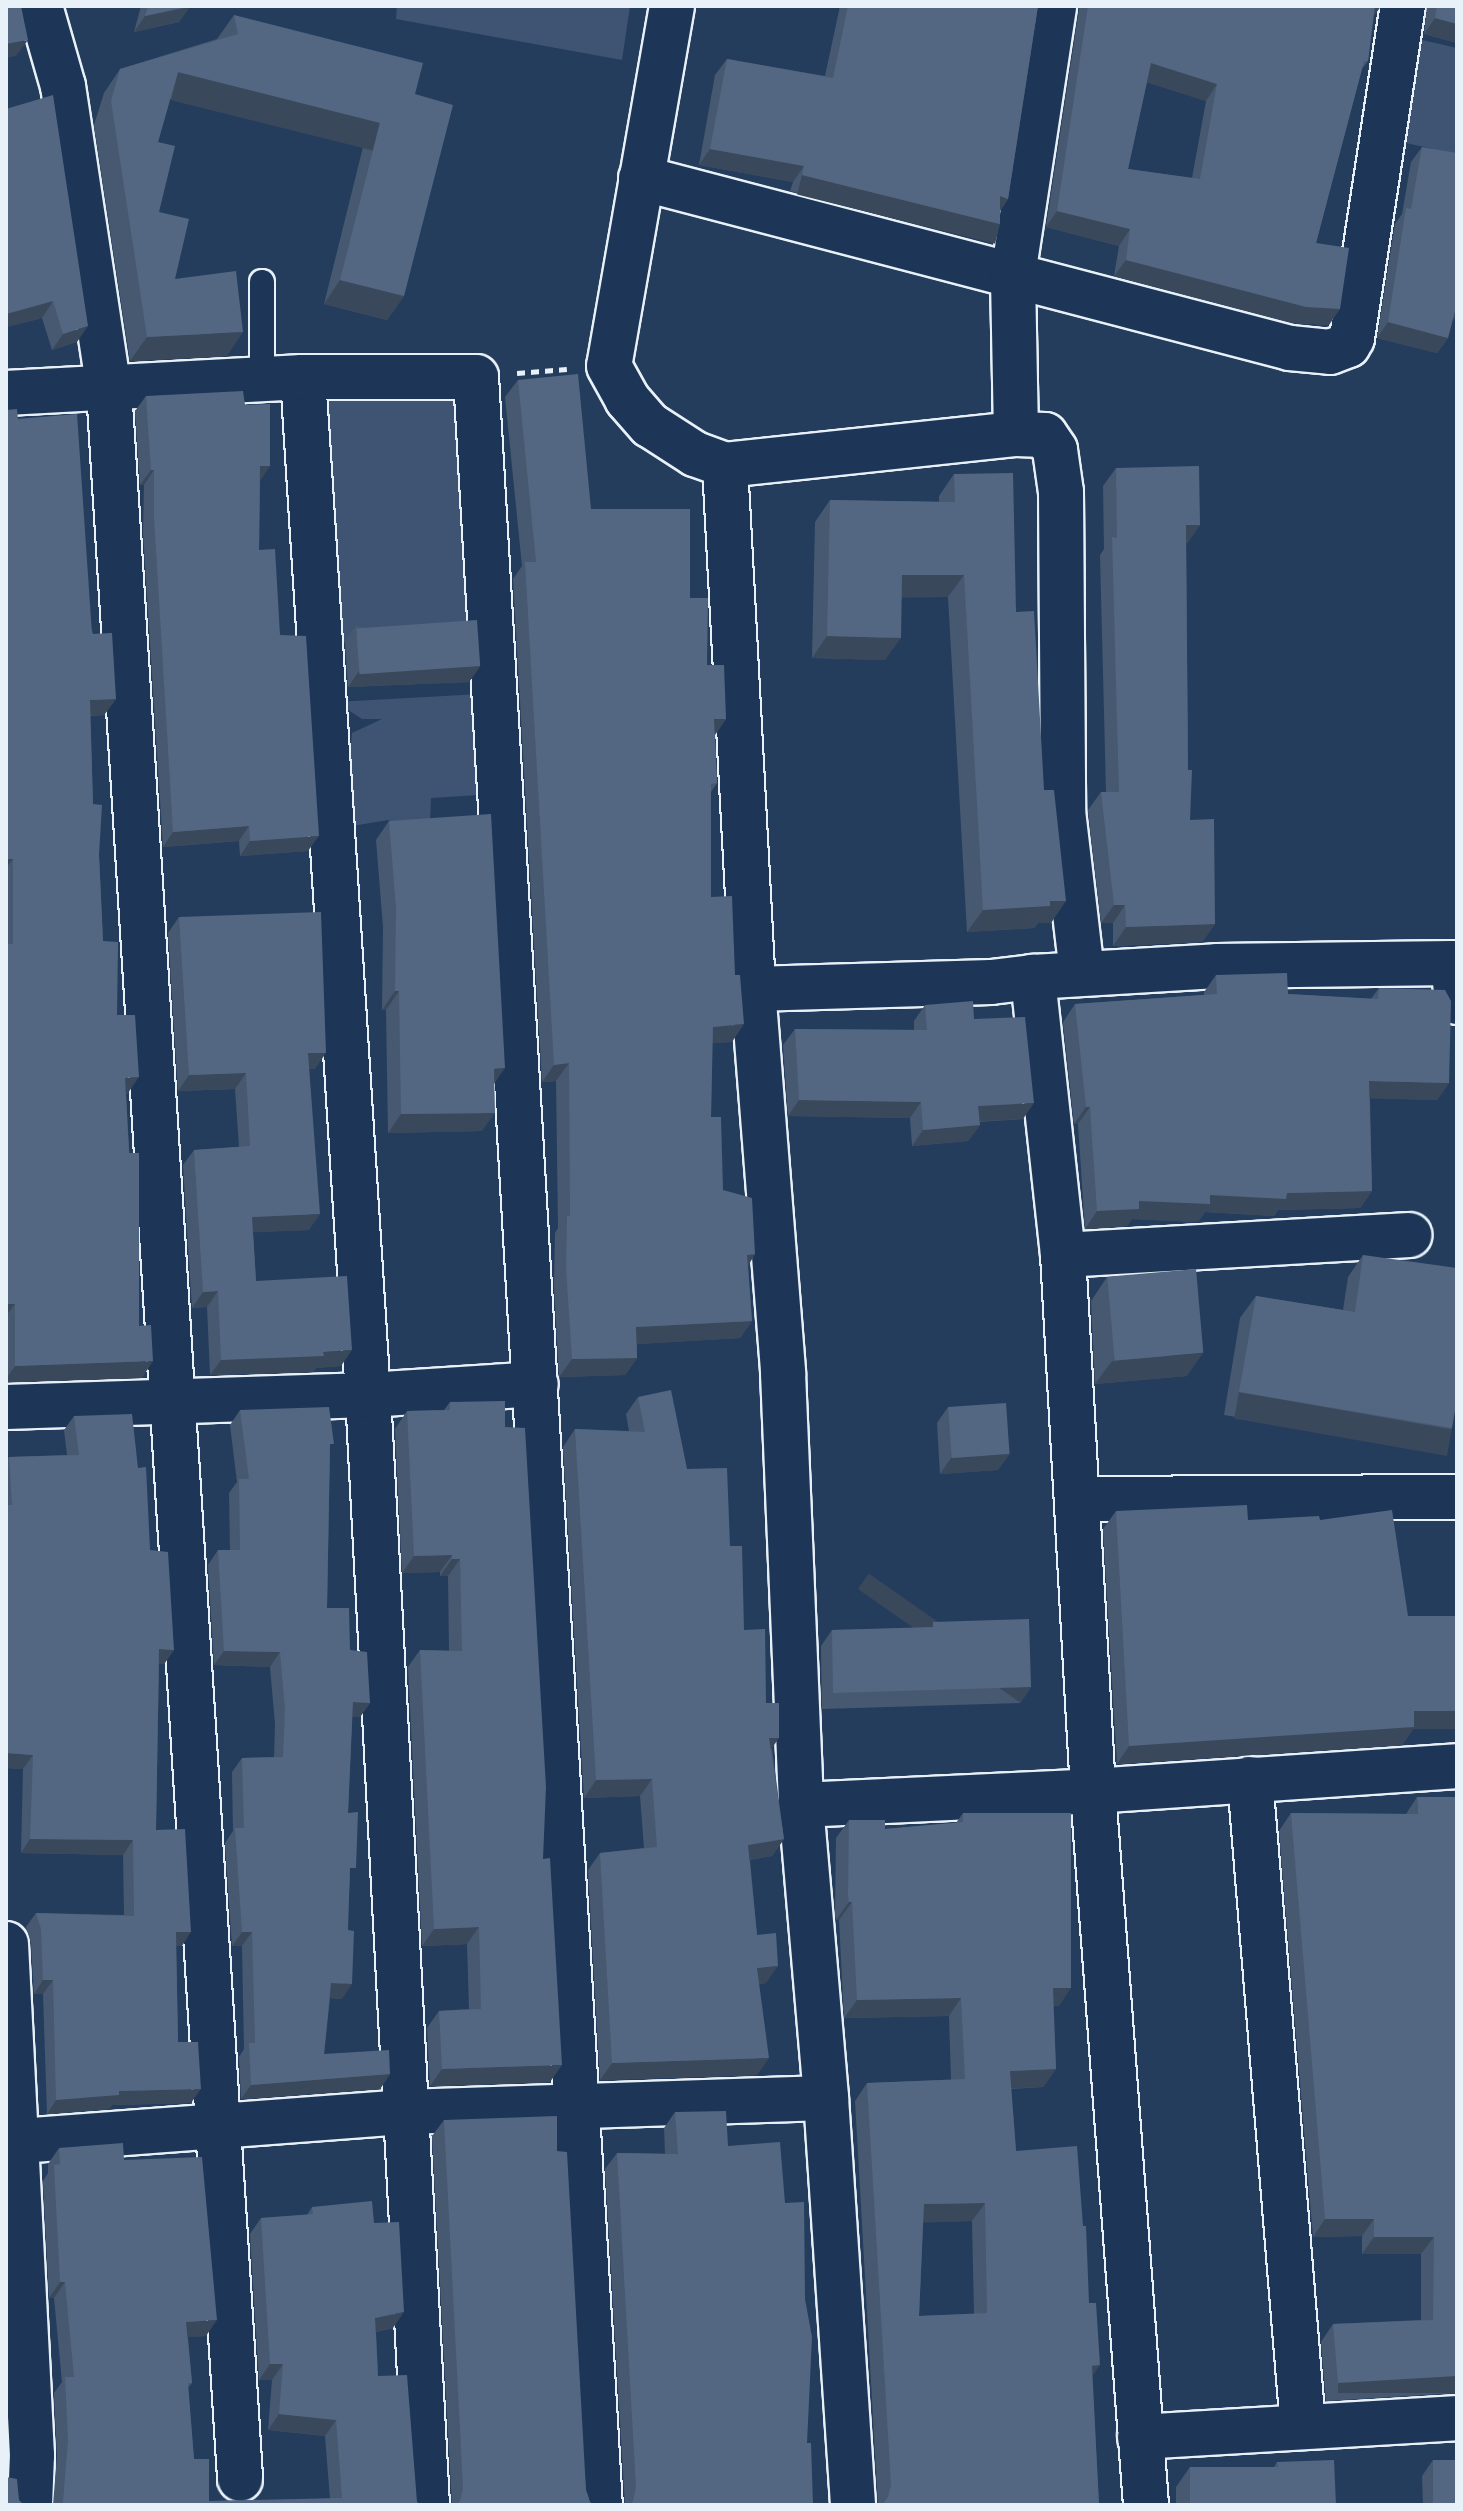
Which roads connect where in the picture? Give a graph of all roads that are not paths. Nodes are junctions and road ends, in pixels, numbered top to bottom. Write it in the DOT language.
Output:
graph roads {
  1 [pos="40,6"];
  2 [pos="672,6"];
  3 [pos="1054,6"];
  4 [pos="1403,6"];
  5 [pos="641,178"];
  6 [pos="1013,275"];
  7 [pos="262,282"];
  8 [pos="282,379"];
  9 [pos="109,389"];
  10 [pos="6,393"];
  11 [pos="1016,434"];
  12 [pos="725,465"];
  13 [pos="1082,973"];
  14 [pos="1033,977"];
  15 [pos="753,989"];
  16 [pos="1457,1002"];
  17 [pos="1409,1235"];
  18 [pos="1063,1255"];
  19 [pos="536,1384"];
  20 [pos="368,1395"];
  21 [pos="174,1399"];
  22 [pos="6,1407"];
  23 [pos="1457,1497"];
  24 [pos="1079,1499"];
  25 [pos="1457,1766"];
  26 [pos="1250,1779"];
  27 [pos="1093,1791"];
  28 [pos="801,1805"];
  29 [pos="6,1944"];
  30 [pos="826,2098"];
  31 [pos="579,2108"];
  32 [pos="404,2112"];
  33 [pos="218,2127"];
  34 [pos="12,2140"];
  35 [pos="1457,2418"];
  36 [pos="1303,2426"];
  37 [pos="1140,2437"];
  38 [pos="240,2479"];
  39 [pos="30,2505"];
  40 [pos="427,2505"];
  41 [pos="600,2505"];
  42 [pos="853,2505"];
  43 [pos="1146,2505"];
  1 -- 9 [label="street"];
  2 -- 5 [label="street"];
  3 -- 6 [label="street"];
  4 -- 6 [label="street"];
  5 -- 6 [label="street"];
  5 -- 12 [label="street"];
  6 -- 11 [label="street"];
  7 -- 8 [label="lane"];
  8 -- 9 [label="street"];
  8 -- 19 [label="street"];
  8 -- 20 [label="street"];
  9 -- 10 [label="street"];
  9 -- 21 [label="street"];
  11 -- 12 [label="street"];
  11 -- 13 [label="street"];
  12 -- 15 [label="street"];
  13 -- 14 [label="street"];
  13 -- 16 [label="street"];
  14 -- 15 [label="street"];
  14 -- 18 [label="street"];
  15 -- 28 [label="street"];
  17 -- 18 [label="street"];
  18 -- 24 [label="street"];
  19 -- 20 [label="street"];
  19 -- 31 [label="street"];
  20 -- 21 [label="street"];
  20 -- 32 [label="street"];
  21 -- 22 [label="street"];
  21 -- 33 [label="street"];
  23 -- 24 [label="street"];
  24 -- 27 [label="street"];
  25 -- 26 [label="street"];
  26 -- 27 [label="street"];
  26 -- 36 [label="street"];
  27 -- 28 [label="street"];
  27 -- 37 [label="street"];
  28 -- 30 [label="street"];
  29 -- 34 [label="street"];
  30 -- 31 [label="street"];
  30 -- 42 [label="street"];
  31 -- 32 [label="street"];
  31 -- 41 [label="street"];
  32 -- 33 [label="street"];
  32 -- 40 [label="street"];
  33 -- 34 [label="street"];
  33 -- 38 [label="street"];
  34 -- 39 [label="street"];
  35 -- 36 [label="street"];
  36 -- 37 [label="street"];
  37 -- 43 [label="street"];
}
